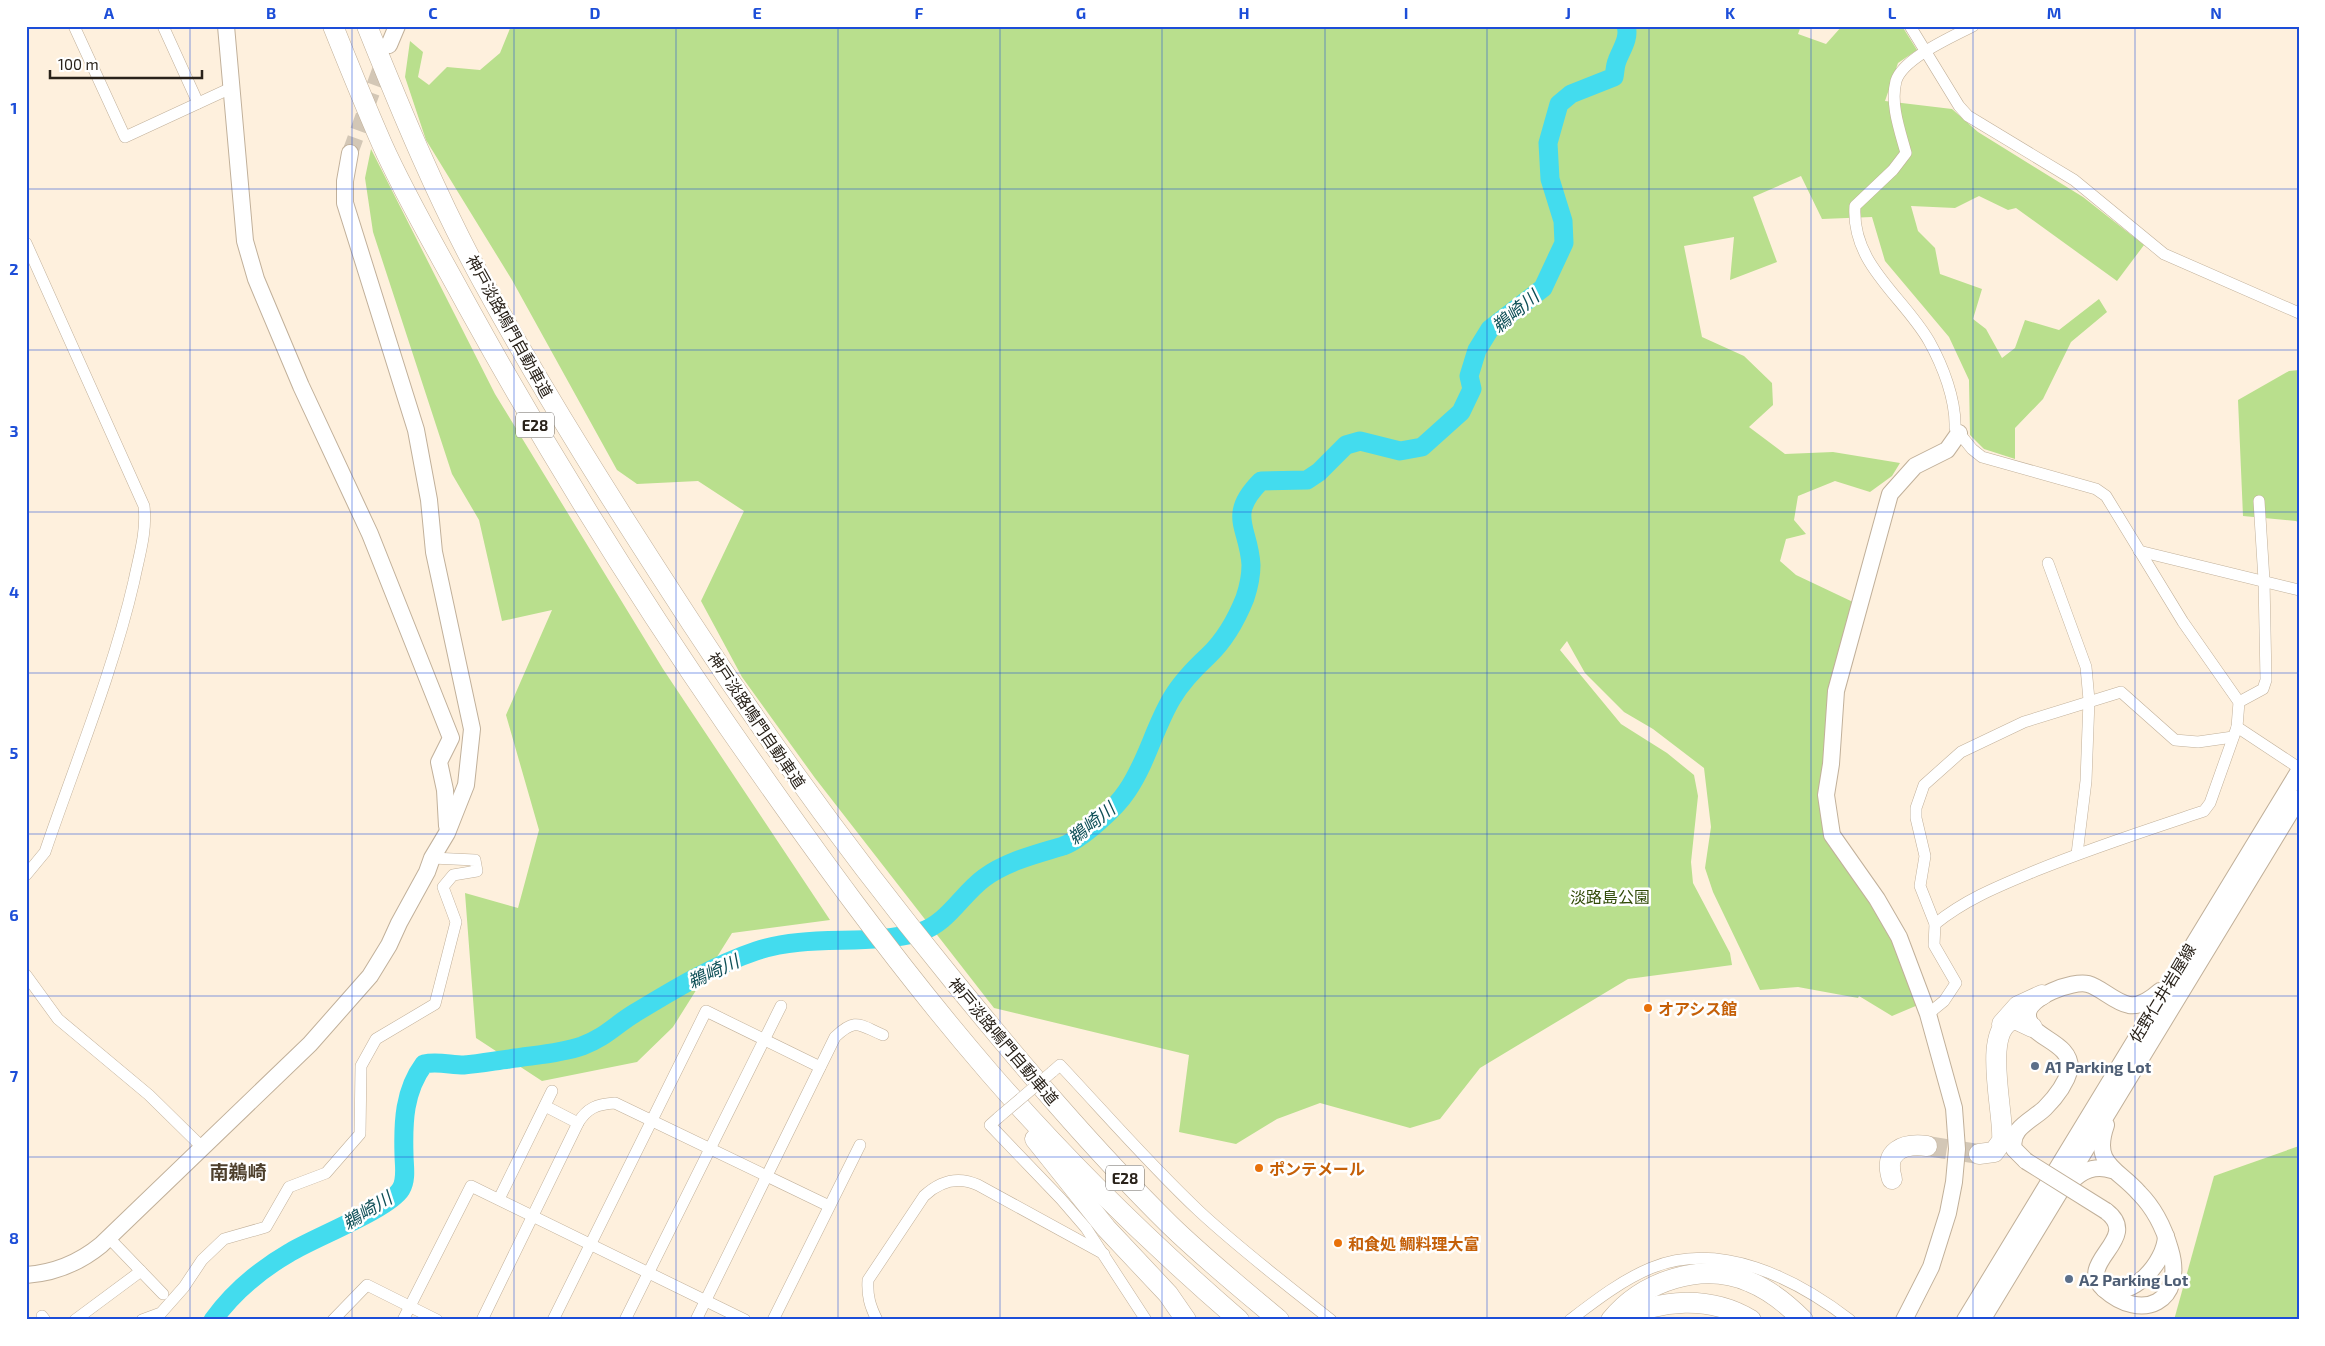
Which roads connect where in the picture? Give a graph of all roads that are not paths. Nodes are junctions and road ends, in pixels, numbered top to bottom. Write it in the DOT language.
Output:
graph roads {
  1 [pos="74,26"];
  2 [pos="163,26"];
  3 [pos="226,26"];
  4 [pos="333,26"];
  5 [pos="367,26"];
  6 [pos="397,26"];
  7 [pos="1910,26"];
  8 [pos="1973,26"];
  9 [pos="389,45"];
  10 [pos="1927,51"];
  11 [pos="232,88"];
  12 [pos="198,103"];
  13 [pos="350,152"];
  14 [pos="26,244"];
  15 [pos="2299,312"];
  16 [pos="1959,432"];
  17 [pos="2259,501"];
  18 [pos="2139,551"];
  19 [pos="2048,563"];
  20 [pos="2264,580"];
  21 [pos="2299,590"];
  22 [pos="2089,700"];
  23 [pos="2239,702"];
  24 [pos="2237,732"];
  25 [pos="2299,769"];
  26 [pos="2299,798"];
  27 [pos="447,833"];
  28 [pos="2077,854"];
  29 [pos="432,858"];
  30 [pos="26,875"];
  31 [pos="1935,924"];
  32 [pos="2194,940"];
  33 [pos="26,975"];
  34 [pos="2042,995"];
  35 [pos="2121,1002"];
  36 [pos="781,1006"];
  37 [pos="1928,1014"];
  38 [pos="2032,1027"];
  39 [pos="1999,1034"];
  40 [pos="883,1035"];
  41 [pos="764,1040"];
  42 [pos="820,1067"];
  43 [pos="987,1070"];
  44 [pos="2116,1070"];
  45 [pos="552,1091"];
  46 [pos="2118,1098"];
  47 [pos="544,1106"];
  48 [pos="651,1121"];
  49 [pos="578,1123"];
  50 [pos="860,1145"];
  51 [pos="1927,1146"];
  52 [pos="203,1148"];
  53 [pos="710,1149"];
  54 [pos="1979,1154"];
  55 [pos="2112,1170"];
  56 [pos="767,1176"];
  57 [pos="1892,1179"];
  58 [pos="499,1199"];
  59 [pos="829,1206"];
  60 [pos="531,1215"];
  61 [pos="2036,1231"];
  62 [pos="2166,1236"];
  63 [pos="109,1238"];
  64 [pos="591,1244"];
  65 [pos="1104,1254"];
  66 [pos="141,1271"];
  67 [pos="649,1273"];
  68 [pos="26,1275"];
  69 [pos="2103,1289"];
  70 [pos="163,1294"];
  71 [pos="1168,1294"];
  72 [pos="706,1300"];
  73 [pos="1257,1302"];
  74 [pos="410,1306"];
  75 [pos="74,1320"];
  76 [pos="142,1320"];
  77 [pos="333,1320"];
  78 [pos="403,1320"];
  79 [pos="437,1320"];
  80 [pos="482,1320"];
  81 [pos="554,1320"];
  82 [pos="625,1320"];
  83 [pos="696,1320"];
  84 [pos="745,1320"];
  85 [pos="773,1320"];
  86 [pos="877,1320"];
  87 [pos="1146,1320"];
  88 [pos="1186,1320"];
  89 [pos="1194,1320"];
  90 [pos="1239,1320"];
  91 [pos="1279,1320"];
  92 [pos="1286,1320"];
  93 [pos="1332,1320"];
  94 [pos="1570,1320"];
  95 [pos="1611,1320"];
  96 [pos="1618,1320"];
  97 [pos="1751,1320"];
  98 [pos="1803,1320"];
  99 [pos="1850,1320"];
  100 [pos="1904,1320"];
  101 [pos="1965,1320"];
  102 [pos="1982,1320"];
  1 -- 12 [label="street"];
  2 -- 12 [label="street"];
  3 -- 11 [label="street"];
  4 -- 43 [label="highway, 神戸淡路鳴門自動車道 / E28"];
  5 -- 73 [label="highway, 神戸淡路鳴門自動車道 / E28"];
  6 -- 9 [label="street"];
  7 -- 10 [label="street"];
  8 -- 10 [label="street"];
  10 -- 15 [label="street"];
  10 -- 16 [label="street"];
  11 -- 12 [label="street"];
  11 -- 27 [label="street"];
  13 -- 27 [label="street"];
  14 -- 30 [label="street"];
  16 -- 18 [label="street"];
  16 -- 37 [label="street"];
  17 -- 20 [label="street"];
  18 -- 20 [label="street"];
  18 -- 23 [label="street"];
  19 -- 22 [label="street"];
  20 -- 21 [label="street"];
  20 -- 23 [label="street"];
  22 -- 24 [label="street"];
  22 -- 28 [label="street"];
  22 -- 31 [label="street"];
  23 -- 24 [label="street"];
  24 -- 25 [label="street"];
  24 -- 28 [label="street"];
  25 -- 32 [label="street, 佐野仁井岩屋線"];
  26 -- 46 [label="street, 佐野仁井岩屋線"];
  27 -- 29 [label="street"];
  28 -- 31 [label="street"];
  29 -- 52 [label="street"];
  29 -- 76 [label="street"];
  31 -- 37 [label="street"];
  32 -- 35 [label="street"];
  32 -- 44 [label="street, 佐野仁井岩屋線"];
  33 -- 52 [label="street"];
  34 -- 35 [label="street"];
  34 -- 38 [label="street"];
  34 -- 39 [label="highway"];
  35 -- 44 [label="street"];
  36 -- 41 [label="street"];
  37 -- 100 [label="street"];
  38 -- 39 [label="highway"];
  38 -- 69 [label="street, bridge"];
  39 -- 54 [label="highway"];
  40 -- 42 [label="street"];
  41 -- 42 [label="street"];
  41 -- 48 [label="street"];
  41 -- 53 [label="street"];
  42 -- 56 [label="street"];
  43 -- 71 [label="highway"];
  43 -- 90 [label="highway, 神戸淡路鳴門自動車道 / E28"];
  44 -- 101 [label="street, 佐野仁井岩屋線"];
  45 -- 47 [label="street"];
  46 -- 55 [label="street"];
  46 -- 61 [label="street, 佐野仁井岩屋線"];
  47 -- 49 [label="street"];
  47 -- 58 [label="street"];
  48 -- 49 [label="street"];
  48 -- 53 [label="street"];
  48 -- 64 [label="street"];
  49 -- 60 [label="street"];
  50 -- 59 [label="street"];
  51 -- 57 [label="highway"];
  52 -- 63 [label="street"];
  53 -- 56 [label="street"];
  53 -- 67 [label="street"];
  55 -- 61 [label="street"];
  55 -- 62 [label="street"];
  56 -- 59 [label="street"];
  56 -- 72 [label="street"];
  58 -- 60 [label="street"];
  58 -- 74 [label="street"];
  59 -- 85 [label="street"];
  60 -- 64 [label="street"];
  60 -- 80 [label="street"];
  61 -- 102 [label="street, 佐野仁井岩屋線"];
  62 -- 69 [label="street"];
  62 -- 69 [label="street"];
  63 -- 66 [label="street"];
  63 -- 68 [label="street"];
  64 -- 67 [label="street"];
  64 -- 81 [label="street"];
  65 -- 86 [label="street"];
  65 -- 87 [label="street"];
  65 -- 93 [label="street, bridge"];
  66 -- 70 [label="street"];
  66 -- 75 [label="street"];
  67 -- 72 [label="street"];
  67 -- 82 [label="street"];
  71 -- 88 [label="highway"];
  71 -- 89 [label="highway"];
  72 -- 83 [label="street"];
  72 -- 84 [label="street"];
  73 -- 91 [label="highway, 神戸淡路鳴門自動車道 / E28"];
  73 -- 92 [label="highway"];
  74 -- 77 [label="street"];
  74 -- 78 [label="street"];
  74 -- 79 [label="street"];
  94 -- 99 [label="street"];
  95 -- 98 [label="highway"];
  96 -- 97 [label="highway"];
}
